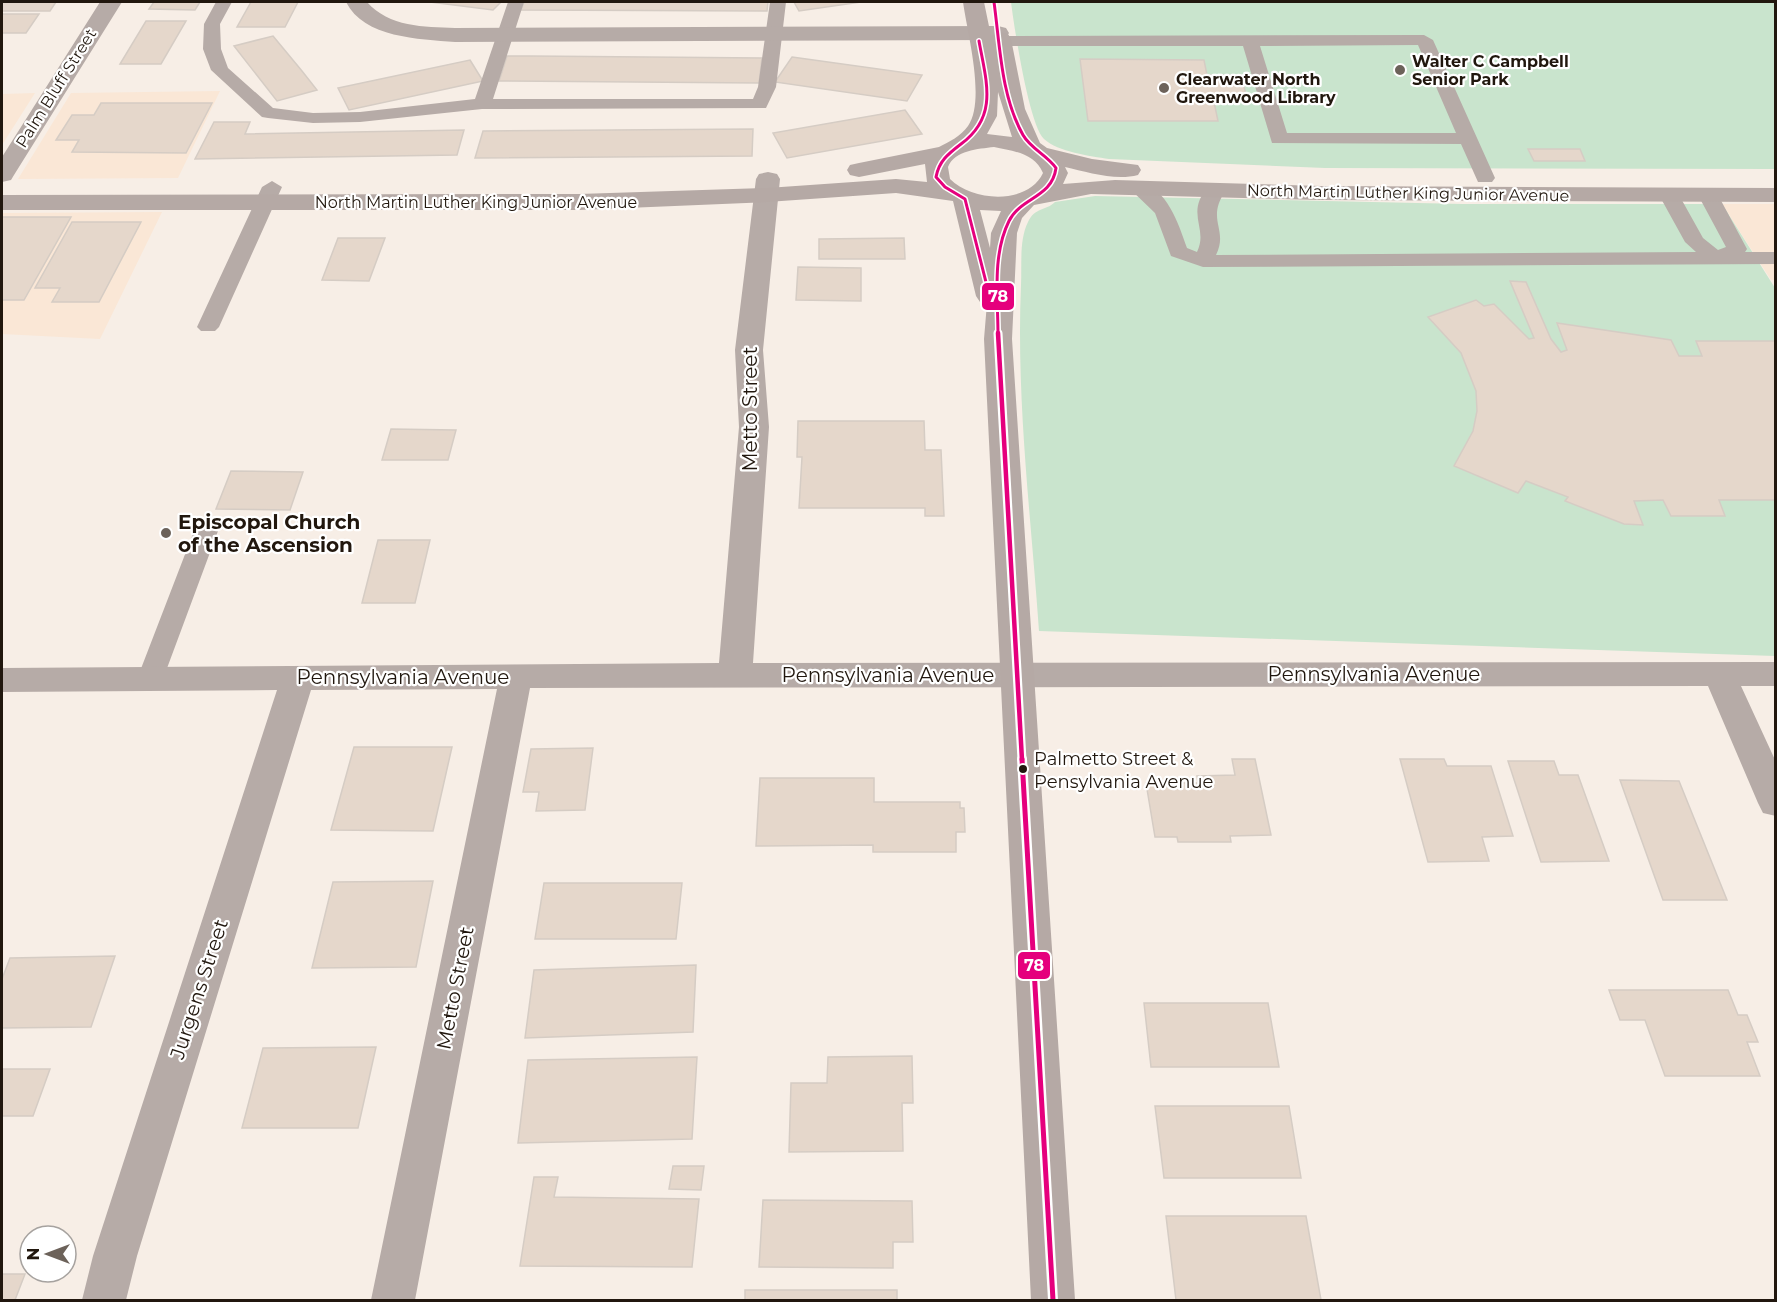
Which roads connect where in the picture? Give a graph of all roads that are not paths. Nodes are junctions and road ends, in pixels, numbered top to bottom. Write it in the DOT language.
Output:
graph roads {
  1 [pos="111,2"];
  2 [pos="224,2"];
  3 [pos="356,2"];
  4 [pos="516,2"];
  5 [pos="778,2"];
  6 [pos="974,2"];
  7 [pos="994,2"];
  8 [pos="506,34"];
  9 [pos="775,34"];
  10 [pos="989,37"];
  11 [pos="1250,40"];
  12 [pos="482,104"];
  13 [pos="1468,138"];
  14 [pos="952,150"];
  15 [pos="1037,150"];
  16 [pos="2,175"];
  17 [pos="1485,178"];
  18 [pos="1776,178"];
  19 [pos="767,187"];
  20 [pos="2,188"];
  21 [pos="1138,188"];
  22 [pos="1216,190"];
  23 [pos="268,195"];
  24 [pos="957,195"];
  25 [pos="1669,195"];
  26 [pos="1708,195"];
  27 [pos="1776,195"];
  28 [pos="1034,197"];
  29 [pos="2,203"];
  30 [pos="1716,258"];
  31 [pos="1776,258"];
  32 [pos="1203,261"];
  33 [pos="208,327"];
  34 [pos="998,339"];
  35 [pos="206,531"];
  36 [pos="1719,674"];
  37 [pos="1776,674"];
  38 [pos="735,675"];
  39 [pos="1016,675"];
  40 [pos="516,676"];
  41 [pos="298,678"];
  42 [pos="150,679"];
  43 [pos="3,682"];
  44 [pos="1776,803"];
  45 [pos="104,1300"];
  46 [pos="393,1300"];
  47 [pos="1053,1300"];
  1 -- 16 [label="street, Palm Bluff Street"];
  2 -- 12 [label="lane"];
  3 -- 8 [label="street"];
  4 -- 8 [label="lane"];
  5 -- 9 [label="lane"];
  6 -- 10 [label="street"];
  7 -- 10 [label="street"];
  8 -- 9 [label="street"];
  8 -- 12 [label="lane"];
  9 -- 10 [label="street"];
  9 -- 12 [label="lane"];
  10 -- 11 [label="lane"];
  10 -- 14 [label="street"];
  10 -- 15 [label="street"];
  11 -- 13 [label="lane"];
  11 -- 13 [label="lane"];
  13 -- 17 [label="lane"];
  14 -- 15 [label="street, North Martin Luther King Junior Avenue"];
  14 -- 19 [label="street, North Martin Luther King Junior Avenue"];
  14 -- 24 [label="street"];
  15 -- 17 [label="street, North Martin Luther King Junior Avenue"];
  15 -- 28 [label="street"];
  17 -- 18 [label="street, North Martin Luther King Junior Avenue"];
  19 -- 23 [label="street, North Martin Luther King Junior Avenue"];
  19 -- 24 [label="street, North Martin Luther King Junior Avenue"];
  19 -- 38 [label="street, Metto Street"];
  20 -- 23 [label="street, North Martin Luther King Junior Avenue"];
  21 -- 22 [label="street, North Martin Luther King Junior Avenue"];
  21 -- 28 [label="street, North Martin Luther King Junior Avenue"];
  21 -- 32 [label="lane"];
  22 -- 25 [label="street, North Martin Luther King Junior Avenue"];
  22 -- 32 [label="lane"];
  23 -- 29 [label="street, North Martin Luther King Junior Avenue"];
  23 -- 33 [label="lane"];
  24 -- 28 [label="street, North Martin Luther King Junior Avenue"];
  24 -- 34 [label="street"];
  25 -- 26 [label="street, North Martin Luther King Junior Avenue"];
  25 -- 30 [label="lane"];
  26 -- 27 [label="street, North Martin Luther King Junior Avenue"];
  26 -- 30 [label="lane"];
  28 -- 34 [label="street"];
  30 -- 31 [label="lane"];
  30 -- 32 [label="lane"];
  34 -- 39 [label="street"];
  35 -- 42 [label="lane"];
  36 -- 37 [label="street, Pennsylvania Avenue"];
  36 -- 39 [label="street, Pennsylvania Avenue"];
  36 -- 44 [label="street"];
  38 -- 39 [label="street, Pennsylvania Avenue"];
  38 -- 40 [label="street, Pennsylvania Avenue"];
  39 -- 47 [label="street"];
  40 -- 41 [label="street, Pennsylvania Avenue"];
  40 -- 46 [label="street, Metto Street"];
  41 -- 42 [label="street, Pennsylvania Avenue"];
  41 -- 45 [label="street, Jurgens Street"];
  42 -- 43 [label="street, Pennsylvania Avenue"];
}
